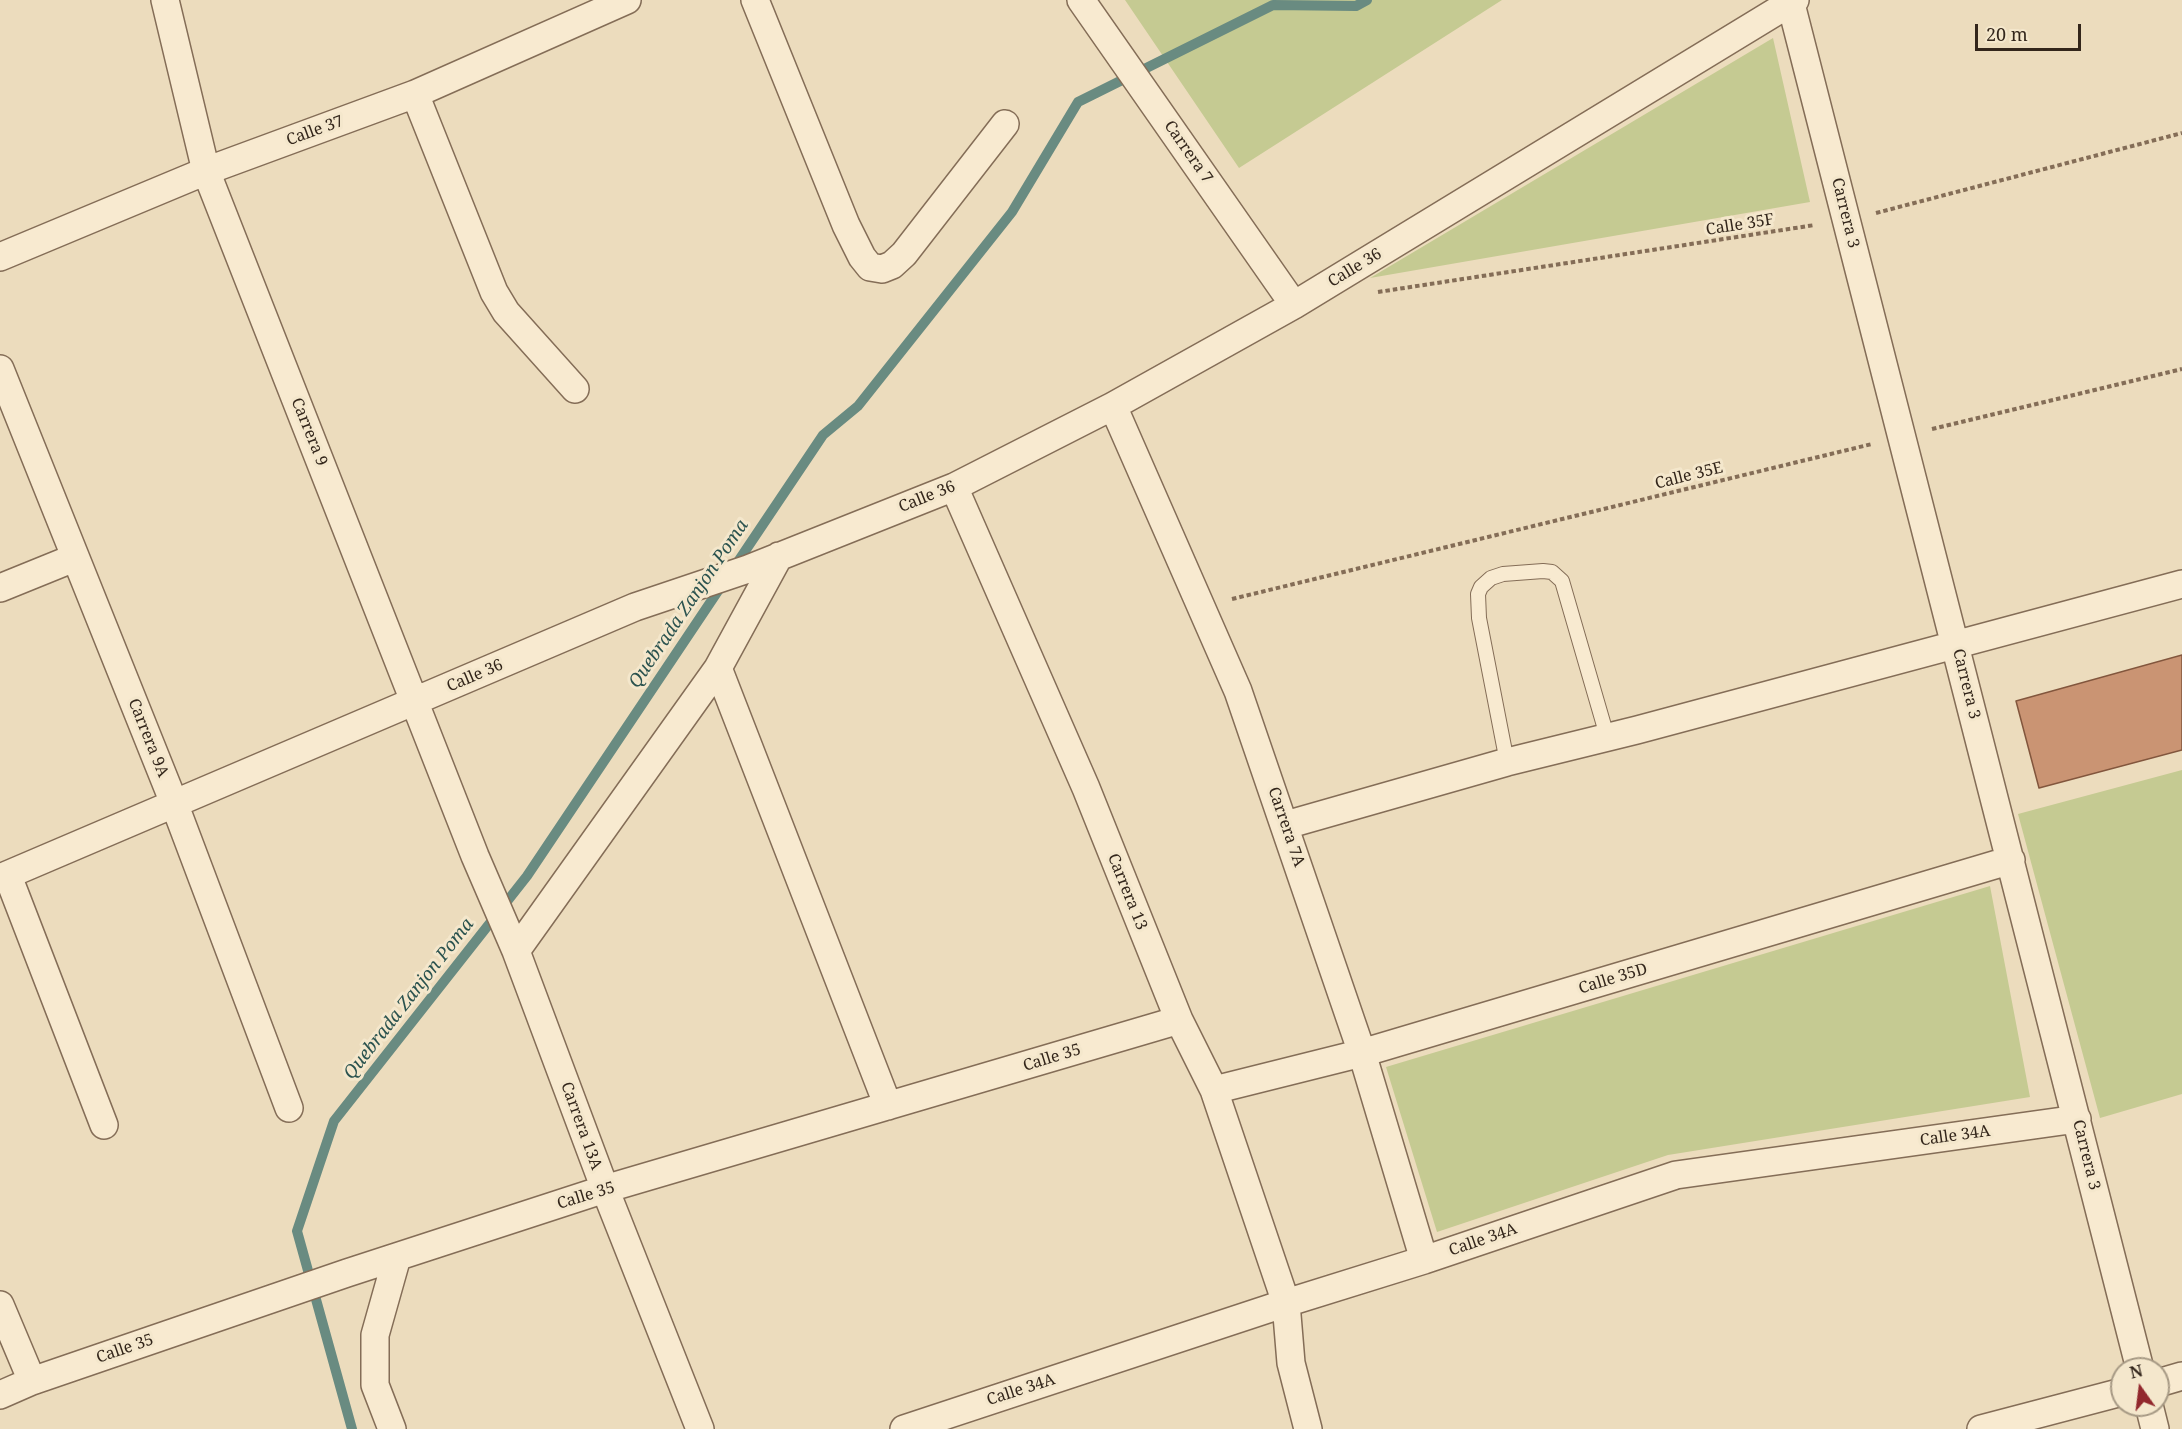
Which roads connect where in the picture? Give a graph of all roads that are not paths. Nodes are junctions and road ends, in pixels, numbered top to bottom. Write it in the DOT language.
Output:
graph roads {
  1 [pos="165,0"];
  2 [pos="627,0"];
  3 [pos="755,0"];
  4 [pos="1081,0"];
  5 [pos="1792,0"];
  6 [pos="416,93"];
  7 [pos="1005,124"];
  8 [pos="206,171"];
  9 [pos="0,257"];
  10 [pos="1294,305"];
  11 [pos="0,369"];
  12 [pos="575,389"];
  13 [pos="1113,406"];
  14 [pos="954,487"];
  15 [pos="780,556"];
  16 [pos="74,558"];
  17 [pos="2182,584"];
  18 [pos="0,588"];
  19 [pos="1956,645"];
  20 [pos="718,668"];
  21 [pos="415,701"];
  22 [pos="1607,736"];
  23 [pos="1507,762"];
  24 [pos="174,803"];
  25 [pos="1286,825"];
  26 [pos="475,856"];
  27 [pos="2011,860"];
  28 [pos="4,877"];
  29 [pos="516,951"];
  30 [pos="1179,1020"];
  31 [pos="1362,1053"];
  32 [pos="1214,1090"];
  33 [pos="888,1106"];
  34 [pos="289,1108"];
  35 [pos="2077,1119"];
  36 [pos="104,1125"];
  37 [pos="604,1189"];
  38 [pos="397,1257"];
  39 [pos="1424,1260"];
  40 [pos="1286,1303"];
  41 [pos="0,1305"];
  42 [pos="2137,1357"];
  43 [pos="32,1381"];
  44 [pos="0,1395"];
  45 [pos="2110,1395"];
  46 [pos="392,1429"];
  47 [pos="700,1429"];
  48 [pos="904,1429"];
  49 [pos="1308,1429"];
  50 [pos="1981,1429"];
  1 -- 8 [label="street, Carrera 9"];
  2 -- 6 [label="street, Calle 37"];
  3 -- 7 [label="street"];
  4 -- 10 [label="street, Carrera 7"];
  5 -- 10 [label="street, Calle 36"];
  5 -- 19 [label="street, Carrera 3"];
  6 -- 8 [label="street, Calle 37"];
  6 -- 12 [label="street"];
  8 -- 9 [label="street, Calle 37"];
  8 -- 21 [label="street, Carrera 9"];
  10 -- 13 [label="street, Calle 36"];
  11 -- 16 [label="street, Carrera 9A"];
  13 -- 14 [label="street, Calle 36"];
  13 -- 25 [label="street, Carrera 7A"];
  14 -- 15 [label="street, Calle 36"];
  14 -- 30 [label="street, Carrera 13"];
  15 -- 20 [label="street"];
  15 -- 21 [label="street, Calle 36"];
  16 -- 18 [label="street"];
  16 -- 24 [label="street, Carrera 9A"];
  17 -- 19 [label="street"];
  19 -- 22 [label="street"];
  19 -- 27 [label="street, Carrera 3"];
  20 -- 29 [label="street"];
  20 -- 33 [label="street"];
  21 -- 24 [label="street, Calle 36"];
  21 -- 26 [label="street, Carrera 9"];
  22 -- 23 [label="street"];
  22 -- 23 [label="lane"];
  23 -- 25 [label="street"];
  24 -- 28 [label="street, Calle 36"];
  24 -- 34 [label="street, Carrera 9A"];
  25 -- 31 [label="street, Carrera 7A"];
  26 -- 29 [label="street, Carrera 13A"];
  27 -- 31 [label="street, Calle 35D"];
  27 -- 35 [label="street, Carrera 3"];
  28 -- 36 [label="street"];
  29 -- 37 [label="street, Carrera 13A"];
  30 -- 32 [label="street, Carrera 13"];
  30 -- 33 [label="street, Calle 35"];
  31 -- 32 [label="street, Calle 35D"];
  31 -- 39 [label="street, Carrera 7A"];
  32 -- 40 [label="street, Carrera 13"];
  33 -- 37 [label="street, Calle 35"];
  35 -- 39 [label="street, Calle 34A"];
  35 -- 42 [label="street, Carrera 3"];
  37 -- 38 [label="street, Calle 35"];
  37 -- 47 [label="street, Carrera 13A"];
  38 -- 43 [label="street, Calle 35"];
  38 -- 46 [label="street"];
  39 -- 40 [label="street, Calle 34A"];
  40 -- 48 [label="street, Calle 34A"];
  40 -- 49 [label="street, Carrera 13"];
  41 -- 43 [label="street"];
  43 -- 44 [label="street, Calle 35"];
  45 -- 50 [label="street"];
}
